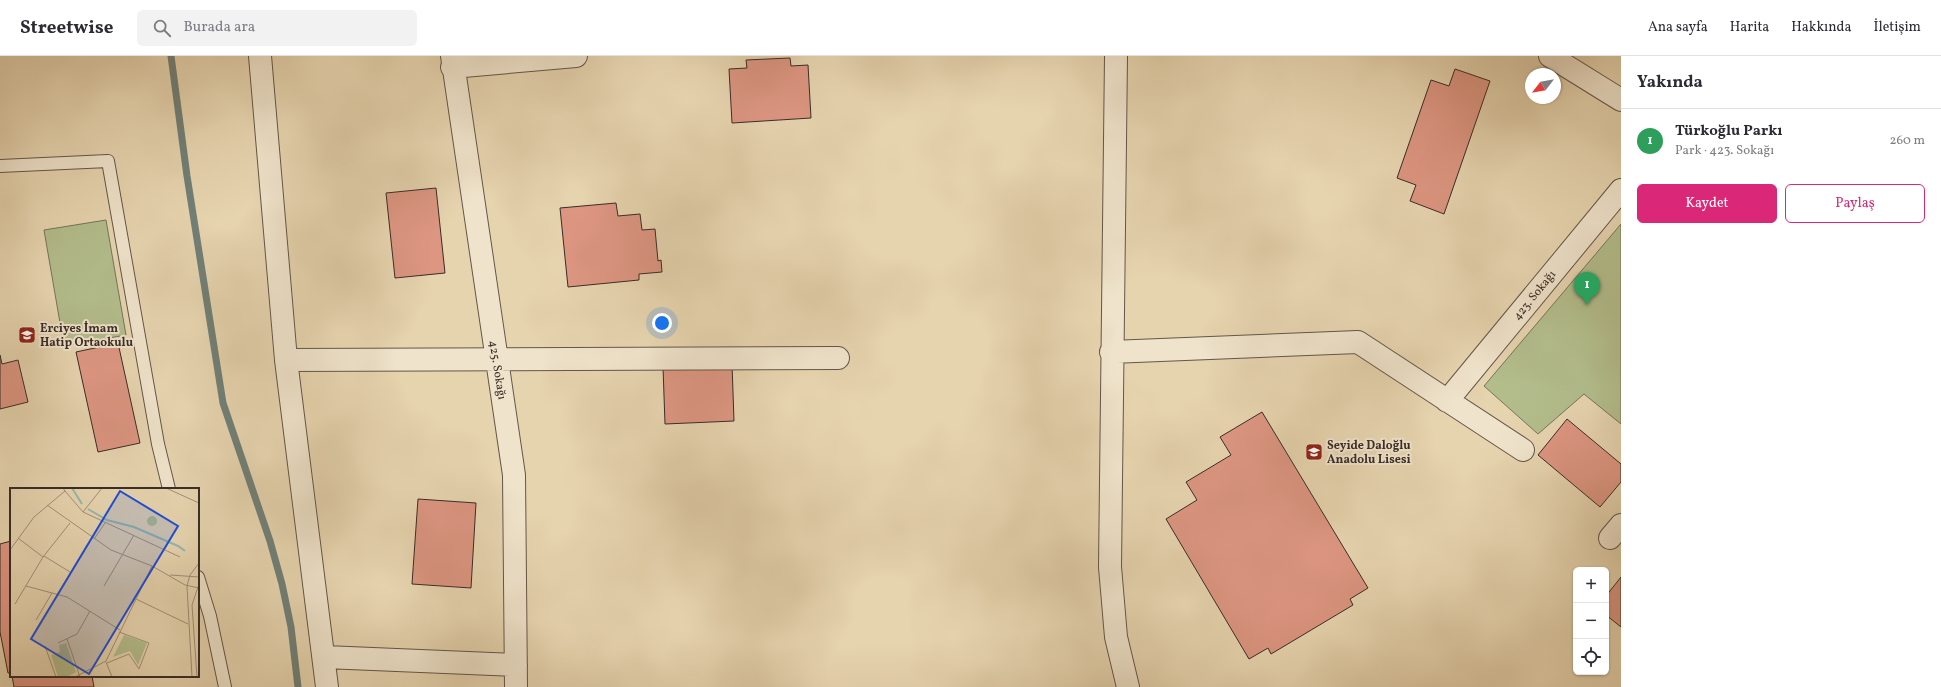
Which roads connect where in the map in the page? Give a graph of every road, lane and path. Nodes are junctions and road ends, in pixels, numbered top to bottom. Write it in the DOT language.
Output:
graph roads {
  1 [pos="260,56"];
  2 [pos="576,56"];
  3 [pos="1116,56"];
  4 [pos="1550,56"];
  5 [pos="452,62"];
  6 [pos="1621,100"];
  7 [pos="0,166"];
  8 [pos="1621,190"];
  9 [pos="1111,352"];
  10 [pos="838,358"];
  11 [pos="496,359"];
  12 [pos="286,360"];
  13 [pos="1448,401"];
  14 [pos="1523,450"];
  15 [pos="169,488"];
  16 [pos="199,580"];
  17 [pos="325,657"];
  18 [pos="516,665"];
  19 [pos="225,687"];
  20 [pos="327,687"];
  21 [pos="516,687"];
  22 [pos="1128,687"];
  1 -- 12 [label="street"];
  2 -- 5 [label="street"];
  3 -- 9 [label="street"];
  4 -- 6 [label="street"];
  5 -- 11 [label="street, 425. Sokağı"];
  7 -- 15 [label="lane"];
  8 -- 13 [label="street, 423. Sokağı"];
  9 -- 13 [label="street"];
  9 -- 22 [label="street"];
  10 -- 11 [label="street"];
  11 -- 12 [label="street"];
  11 -- 18 [label="street, 425. Sokağı"];
  12 -- 17 [label="street"];
  13 -- 14 [label="street"];
  16 -- 19 [label="lane"];
  17 -- 18 [label="street"];
  17 -- 20 [label="street"];
  18 -- 21 [label="street, 425. Sokağı"];
}
